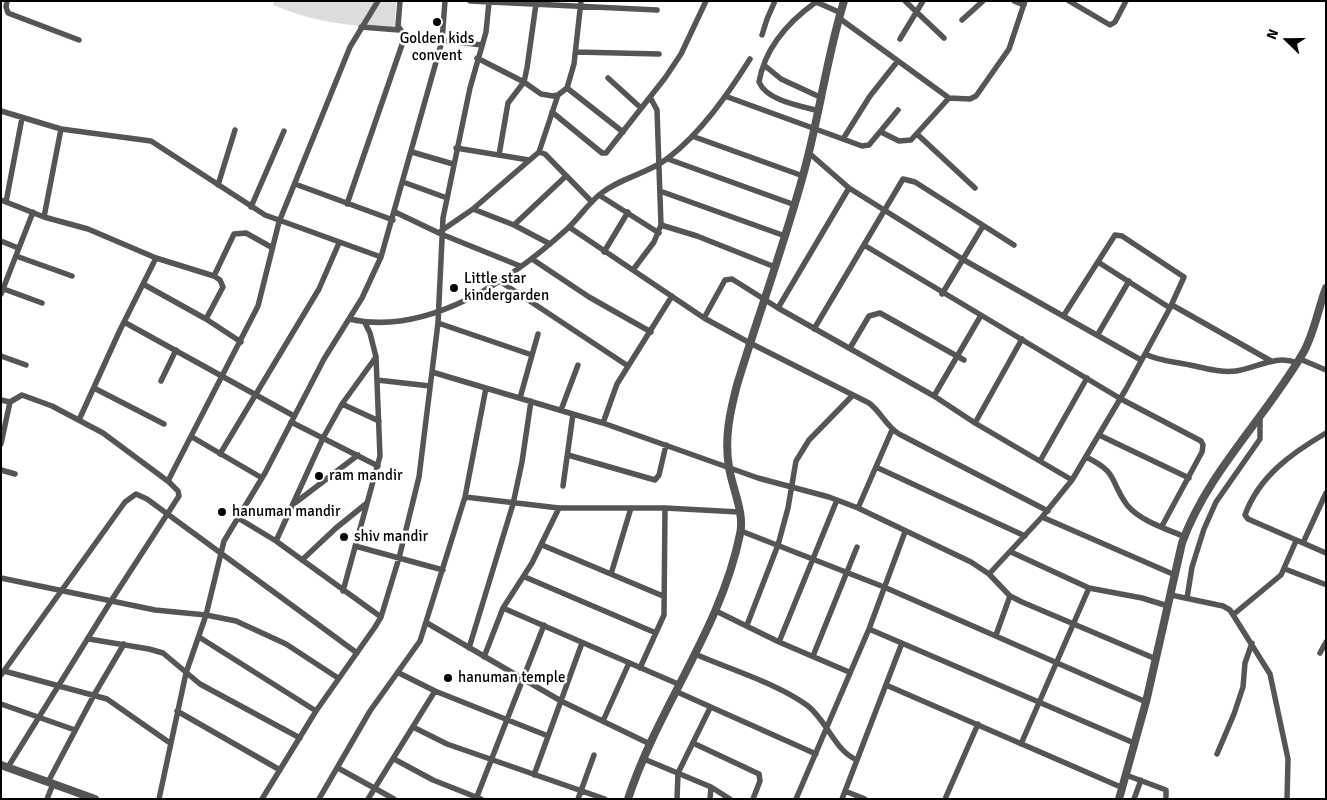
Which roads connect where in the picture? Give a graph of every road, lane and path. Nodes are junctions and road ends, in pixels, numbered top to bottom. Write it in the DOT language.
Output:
graph roads {
  1 [pos="7,1"];
  2 [pos="378,1"];
  3 [pos="400,1"];
  4 [pos="445,1"];
  5 [pos="706,1"];
  6 [pos="775,1"];
  7 [pos="844,1"];
  8 [pos="905,1"];
  9 [pos="923,1"];
  10 [pos="983,1"];
  11 [pos="1014,1"];
  12 [pos="1069,1"];
  13 [pos="1126,1"];
  14 [pos="470,2"];
  15 [pos="489,2"];
  16 [pos="815,2"];
  17 [pos="1025,3"];
  18 [pos="536,4"];
  19 [pos="581,4"];
  20 [pos="657,10"];
  21 [pos="916,12"];
  22 [pos="840,15"];
  23 [pos="962,20"];
  24 [pos="361,27"];
  25 [pos="399,30"];
  26 [pos="762,35"];
  27 [pos="405,36"];
  28 [pos="944,38"];
  29 [pos="900,39"];
  30 [pos="79,40"];
  31 [pos="442,41"];
  32 [pos="482,45"];
  33 [pos="576,52"];
  34 [pos="659,54"];
  35 [pos="477,58"];
  36 [pos="750,59"];
  37 [pos="897,62"];
  38 [pos="764,65"];
  39 [pos="608,78"];
  40 [pos="524,82"];
  41 [pos="567,88"];
  42 [pos="558,95"];
  43 [pos="725,96"];
  44 [pos="650,97"];
  45 [pos="822,98"];
  46 [pos="949,98"];
  47 [pos="641,108"];
  48 [pos="1,110"];
  49 [pos="898,110"];
  50 [pos="819,111"];
  51 [pos="552,112"];
  52 [pos="22,118"];
  53 [pos="61,128"];
  54 [pos="815,129"];
  55 [pos="235,130"];
  56 [pos="284,131"];
  57 [pos="623,132"];
  58 [pos="880,132"];
  59 [pos="917,134"];
  60 [pos="692,136"];
  61 [pos="843,139"];
  62 [pos="456,148"];
  63 [pos="412,152"];
  64 [pos="540,152"];
  65 [pos="809,153"];
  66 [pos="499,155"];
  67 [pos="668,159"];
  68 [pos="529,160"];
  69 [pos="453,164"];
  70 [pos="657,164"];
  71 [pos="566,176"];
  72 [pos="803,176"];
  73 [pos="404,182"];
  74 [pos="296,184"];
  75 [pos="218,185"];
  76 [pos="849,188"];
  77 [pos="975,188"];
  78 [pos="660,191"];
  79 [pos="599,195"];
  80 [pos="447,198"];
  81 [pos="4,201"];
  82 [pos="592,202"];
  83 [pos="347,204"];
  84 [pos="795,205"];
  85 [pos="251,207"];
  86 [pos="473,209"];
  87 [pos="884,210"];
  88 [pos="33,212"];
  89 [pos="395,212"];
  90 [pos="628,212"];
  91 [pos="44,216"];
  92 [pos="393,220"];
  93 [pos="279,222"];
  94 [pos="661,225"];
  95 [pos="514,226"];
  96 [pos="983,226"];
  97 [pos="569,228"];
  98 [pos="441,232"];
  99 [pos="659,233"];
  100 [pos="785,236"];
  101 [pos="1,242"];
  102 [pos="339,243"];
  103 [pos="550,244"];
  104 [pos="864,245"];
  105 [pos="1014,245"];
  106 [pos="272,247"];
  107 [pos="18,248"];
  108 [pos="604,252"];
  109 [pos="16,256"];
  110 [pos="381,257"];
  111 [pos="156,258"];
  112 [pos="532,259"];
  113 [pos="964,260"];
  114 [pos="1098,262"];
  115 [pos="520,266"];
  116 [pos="775,267"];
  117 [pos="633,270"];
  118 [pos="72,276"];
  119 [pos="214,276"];
  120 [pos="1129,281"];
  121 [pos="501,282"];
  122 [pos="143,284"];
  123 [pos="3,287"];
  124 [pos="1326,288"];
  125 [pos="942,294"];
  126 [pos="672,296"];
  127 [pos="763,299"];
  128 [pos="42,303"];
  129 [pos="1171,306"];
  130 [pos="778,308"];
  131 [pos="439,312"];
  132 [pos="1064,315"];
  133 [pos="980,316"];
  134 [pos="704,318"];
  135 [pos="206,319"];
  136 [pos="349,319"];
  137 [pos="124,322"];
  138 [pos="365,323"];
  139 [pos="438,323"];
  140 [pos="814,329"];
  141 [pos="651,332"];
  142 [pos="538,334"];
  143 [pos="1098,334"];
  144 [pos="1022,339"];
  145 [pos="241,342"];
  146 [pos="750,343"];
  147 [pos="850,348"];
  148 [pos="176,350"];
  149 [pos="1145,354"];
  150 [pos="532,355"];
  151 [pos="956,355"];
  152 [pos="1,356"];
  153 [pos="376,357"];
  154 [pos="964,360"];
  155 [pos="1141,360"];
  156 [pos="1271,361"];
  157 [pos="1298,361"];
  158 [pos="26,365"];
  159 [pos="578,365"];
  160 [pos="628,366"];
  161 [pos="1326,370"];
  162 [pos="432,372"];
  163 [pos="223,376"];
  164 [pos="1086,378"];
  165 [pos="377,380"];
  166 [pos="161,381"];
  167 [pos="430,386"];
  168 [pos="94,388"];
  169 [pos="486,388"];
  170 [pos="256,394"];
  171 [pos="853,395"];
  172 [pos="934,396"];
  173 [pos="520,398"];
  174 [pos="1121,399"];
  175 [pos="1,400"];
  176 [pos="531,401"];
  177 [pos="10,402"];
  178 [pos="342,404"];
  179 [pos="561,410"];
  180 [pos="574,414"];
  181 [pos="1260,416"];
  182 [pos="293,419"];
  183 [pos="79,420"];
  184 [pos="379,420"];
  185 [pos="603,423"];
  186 [pos="975,423"];
  187 [pos="164,424"];
  188 [pos="892,430"];
  189 [pos="1326,433"];
  190 [pos="1099,436"];
  191 [pos="192,437"];
  192 [pos="323,438"];
  193 [pos="1,444"];
  194 [pos="666,445"];
  195 [pos="220,454"];
  196 [pos="568,454"];
  197 [pos="358,455"];
  198 [pos="1086,456"];
  199 [pos="1040,461"];
  200 [pos="378,466"];
  201 [pos="729,467"];
  202 [pos="876,467"];
  203 [pos="1,470"];
  204 [pos="15,474"];
  205 [pos="262,478"];
  206 [pos="1189,478"];
  207 [pos="1072,480"];
  208 [pos="169,482"];
  209 [pos="563,486"];
  210 [pos="793,487"];
  211 [pos="1326,493"];
  212 [pos="465,497"];
  213 [pos="837,500"];
  214 [pos="295,503"];
  215 [pos="367,503"];
  216 [pos="513,504"];
  217 [pos="559,508"];
  218 [pos="632,508"];
  219 [pos="665,508"];
  220 [pos="858,508"];
  221 [pos="1048,511"];
  222 [pos="739,512"];
  223 [pos="168,515"];
  224 [pos="1042,517"];
  225 [pos="238,518"];
  226 [pos="1162,526"];
  227 [pos="741,531"];
  228 [pos="905,532"];
  229 [pos="1025,536"];
  230 [pos="1185,537"];
  231 [pos="1296,540"];
  232 [pos="276,541"];
  233 [pos="1303,543"];
  234 [pos="542,545"];
  235 [pos="778,545"];
  236 [pos="355,546"];
  237 [pos="857,547"];
  238 [pos="1011,552"];
  239 [pos="220,553"];
  240 [pos="1326,553"];
  241 [pos="399,558"];
  242 [pos="812,559"];
  243 [pos="302,560"];
  244 [pos="1285,569"];
  245 [pos="443,570"];
  246 [pos="847,573"];
  247 [pos="611,574"];
  248 [pos="988,574"];
  249 [pos="1175,575"];
  250 [pos="525,576"];
  251 [pos="1,578"];
  252 [pos="1324,584"];
  253 [pos="884,587"];
  254 [pos="1089,588"];
  255 [pos="61,591"];
  256 [pos="343,591"];
  257 [pos="1170,595"];
  258 [pos="663,596"];
  259 [pos="1010,596"];
  260 [pos="1186,598"];
  261 [pos="111,601"];
  262 [pos="1168,606"];
  263 [pos="503,608"];
  264 [pos="716,610"];
  265 [pos="1234,614"];
  266 [pos="206,616"];
  267 [pos="381,617"];
  268 [pos="427,623"];
  269 [pos="544,625"];
  270 [pos="747,625"];
  271 [pos="1074,625"];
  272 [pos="869,629"];
  273 [pos="656,633"];
  274 [pos="996,635"];
  275 [pos="199,637"];
  276 [pos="89,638"];
  277 [pos="779,642"];
  278 [pos="1326,642"];
  279 [pos="582,643"];
  280 [pos="902,643"];
  281 [pos="1252,643"];
  282 [pos="124,644"];
  283 [pos="469,648"];
  284 [pos="357,653"];
  285 [pos="1320,653"];
  286 [pos="695,654"];
  287 [pos="813,656"];
  288 [pos="484,657"];
  289 [pos="1156,659"];
  290 [pos="629,663"];
  291 [pos="1058,663"];
  292 [pos="640,668"];
  293 [pos="3,669"];
  294 [pos="849,672"];
  295 [pos="186,673"];
  296 [pos="399,674"];
  297 [pos="338,678"];
  298 [pos="522,680"];
  299 [pos="886,685"];
  300 [pos="56,687"];
  301 [pos="677,688"];
  302 [pos="435,691"];
  303 [pos="94,695"];
  304 [pos="561,701"];
  305 [pos="1146,702"];
  306 [pos="1,704"];
  307 [pos="1040,704"];
  308 [pos="710,708"];
  309 [pos="316,710"];
  310 [pos="177,711"];
  311 [pos="506,717"];
  312 [pos="38,718"];
  313 [pos="603,721"];
  314 [pos="978,724"];
  315 [pos="826,726"];
  316 [pos="413,727"];
  317 [pos="75,730"];
  318 [pos="548,736"];
  319 [pos="300,738"];
  320 [pos="170,743"];
  321 [pos="693,743"];
  322 [pos="1134,743"];
  323 [pos="650,744"];
  324 [pos="1021,744"];
  325 [pos="816,754"];
  326 [pos="1217,754"];
  327 [pos="594,756"];
  328 [pos="394,759"];
  329 [pos="644,759"];
  330 [pos="490,760"];
  331 [pos="857,760"];
  332 [pos="4,766"];
  333 [pos="338,768"];
  334 [pos="280,770"];
  335 [pos="678,773"];
  336 [pos="534,775"];
  337 [pos="1126,775"];
  338 [pos="1141,780"];
  339 [pos="50,783"];
  340 [pos="711,787"];
  341 [pos="375,788"];
  342 [pos="1123,788"];
  343 [pos="581,790"];
  344 [pos="845,790"];
  345 [pos="477,798"];
  346 [pos="47,799"];
  347 [pos="95,799"];
  348 [pos="159,799"];
  349 [pos="262,799"];
  350 [pos="319,799"];
  351 [pos="368,799"];
  352 [pos="394,799"];
  353 [pos="578,799"];
  354 [pos="605,799"];
  355 [pos="628,799"];
  356 [pos="677,799"];
  357 [pos="710,799"];
  358 [pos="730,799"];
  359 [pos="753,799"];
  360 [pos="796,799"];
  361 [pos="842,799"];
  362 [pos="865,799"];
  363 [pos="945,799"];
  364 [pos="1119,799"];
  365 [pos="1134,799"];
  366 [pos="1166,799"];
  367 [pos="1287,799"];
  1 -- 30 [label="street"];
  2 -- 24 [label="street"];
  3 -- 25 [label="street"];
  4 -- 31 [label="street"];
  5 -- 44 [label="street"];
  6 -- 26 [label="street"];
  7 -- 22 [label="street"];
  8 -- 21 [label="street"];
  9 -- 21 [label="street"];
  10 -- 23 [label="street"];
  11 -- 17 [label="street"];
  12 -- 13 [label="street"];
  14 -- 15 [label="street"];
  15 -- 18 [label="street"];
  15 -- 32 [label="street"];
  16 -- 22 [label="street"];
  16 -- 38 [label="street"];
  17 -- 46 [label="street"];
  18 -- 19 [label="street"];
  18 -- 40 [label="street"];
  19 -- 20 [label="street"];
  19 -- 33 [label="street"];
  21 -- 28 [label="street"];
  21 -- 29 [label="street"];
  22 -- 37 [label="street"];
  22 -- 45 [label="street"];
  24 -- 25 [label="street"];
  24 -- 74 [label="street"];
  25 -- 27 [label="street"];
  27 -- 31 [label="street"];
  27 -- 83 [label="street"];
  31 -- 32 [label="street"];
  31 -- 63 [label="street"];
  32 -- 35 [label="street"];
  33 -- 34 [label="street"];
  33 -- 41 [label="street"];
  35 -- 40 [label="street"];
  35 -- 62 [label="street"];
  36 -- 43 [label="street"];
  37 -- 46 [label="street"];
  37 -- 61 [label="street"];
  38 -- 45 [label="street"];
  38 -- 50 [label="street"];
  39 -- 47 [label="street"];
  40 -- 42 [label="street"];
  40 -- 66 [label="street"];
  41 -- 42 [label="street"];
  41 -- 57 [label="street"];
  42 -- 51 [label="street"];
  43 -- 54 [label="street"];
  43 -- 60 [label="street"];
  44 -- 47 [label="street"];
  44 -- 70 [label="street"];
  45 -- 50 [label="street"];
  46 -- 59 [label="street"];
  47 -- 57 [label="street"];
  48 -- 52 [label="street"];
  49 -- 58 [label="street"];
  50 -- 54 [label="street"];
  51 -- 57 [label="street"];
  51 -- 64 [label="street"];
  52 -- 53 [label="street"];
  52 -- 81 [label="street"];
  53 -- 75 [label="street"];
  53 -- 91 [label="street"];
  54 -- 61 [label="street"];
  54 -- 65 [label="street"];
  55 -- 75 [label="street"];
  56 -- 85 [label="street"];
  58 -- 59 [label="street"];
  58 -- 61 [label="street"];
  59 -- 77 [label="street"];
  60 -- 67 [label="street"];
  60 -- 72 [label="street"];
  62 -- 66 [label="street"];
  62 -- 69 [label="street"];
  63 -- 69 [label="street"];
  63 -- 73 [label="street"];
  64 -- 68 [label="street"];
  64 -- 71 [label="street"];
  65 -- 72 [label="street"];
  65 -- 76 [label="street"];
  66 -- 68 [label="street"];
  67 -- 70 [label="street"];
  67 -- 84 [label="street"];
  68 -- 86 [label="street"];
  69 -- 80 [label="street"];
  70 -- 78 [label="street"];
  70 -- 79 [label="street"];
  71 -- 82 [label="street"];
  71 -- 95 [label="street"];
  72 -- 84 [label="street"];
  73 -- 80 [label="street"];
  73 -- 89 [label="street"];
  74 -- 83 [label="street"];
  74 -- 93 [label="street"];
  75 -- 85 [label="street"];
  76 -- 87 [label="street"];
  76 -- 130 [label="street"];
  78 -- 94 [label="street"];
  78 -- 100 [label="street"];
  79 -- 82 [label="street"];
  79 -- 90 [label="street"];
  80 -- 98 [label="street"];
  81 -- 88 [label="street"];
  82 -- 97 [label="street"];
  83 -- 92 [label="street"];
  84 -- 100 [label="street"];
  85 -- 93 [label="street"];
  86 -- 95 [label="street"];
  86 -- 98 [label="street"];
  87 -- 96 [label="street"];
  87 -- 104 [label="street"];
  87 -- 113 [label="street"];
  88 -- 91 [label="street"];
  88 -- 107 [label="street"];
  89 -- 92 [label="street"];
  89 -- 98 [label="street"];
  90 -- 99 [label="street"];
  90 -- 108 [label="street"];
  91 -- 111 [label="street"];
  92 -- 110 [label="street"];
  93 -- 102 [label="street"];
  93 -- 106 [label="street"];
  94 -- 99 [label="street"];
  94 -- 116 [label="street"];
  95 -- 103 [label="street"];
  96 -- 105 [label="street"];
  96 -- 113 [label="street"];
  97 -- 103 [label="street"];
  97 -- 108 [label="street"];
  98 -- 115 [label="street"];
  98 -- 131 [label="street"];
  99 -- 117 [label="street"];
  100 -- 116 [label="street"];
  101 -- 107 [label="street"];
  102 -- 110 [label="street"];
  102 -- 170 [label="street"];
  103 -- 112 [label="street"];
  104 -- 125 [label="street"];
  104 -- 140 [label="street"];
  106 -- 119 [label="street"];
  106 -- 145 [label="street"];
  107 -- 109 [label="street"];
  108 -- 117 [label="street"];
  109 -- 118 [label="street"];
  109 -- 123 [label="street"];
  110 -- 136 [label="street"];
  111 -- 119 [label="street"];
  111 -- 122 [label="street"];
  112 -- 115 [label="street"];
  112 -- 141 [label="street"];
  113 -- 125 [label="street"];
  113 -- 132 [label="street"];
  114 -- 120 [label="street"];
  114 -- 129 [label="street"];
  114 -- 132 [label="street"];
  115 -- 121 [label="street"];
  116 -- 127 [label="street"];
  117 -- 126 [label="street"];
  119 -- 135 [label="street"];
  120 -- 129 [label="street"];
  120 -- 143 [label="street"];
  121 -- 131 [label="street"];
  121 -- 160 [label="street"];
  122 -- 135 [label="street"];
  122 -- 137 [label="street"];
  123 -- 128 [label="street"];
  124 -- 157 [label="street"];
  125 -- 133 [label="street"];
  126 -- 134 [label="street"];
  126 -- 141 [label="street"];
  127 -- 130 [label="street"];
  127 -- 134 [label="street"];
  127 -- 146 [label="street"];
  129 -- 149 [label="street"];
  129 -- 156 [label="street"];
  130 -- 140 [label="street"];
  131 -- 138 [label="street"];
  131 -- 139 [label="street"];
  132 -- 143 [label="street"];
  133 -- 144 [label="street"];
  133 -- 151 [label="street"];
  134 -- 146 [label="street"];
  135 -- 145 [label="street"];
  136 -- 138 [label="street"];
  136 -- 182 [label="street"];
  137 -- 148 [label="street"];
  137 -- 168 [label="street"];
  138 -- 153 [label="street"];
  139 -- 150 [label="street"];
  139 -- 162 [label="street"];
  140 -- 147 [label="street"];
  141 -- 160 [label="street"];
  142 -- 150 [label="street"];
  143 -- 155 [label="street"];
  144 -- 164 [label="street"];
  144 -- 186 [label="street"];
  145 -- 163 [label="street"];
  146 -- 171 [label="street"];
  146 -- 201 [label="street"];
  147 -- 151 [label="street"];
  147 -- 172 [label="street"];
  148 -- 163 [label="street"];
  148 -- 166 [label="street"];
  149 -- 155 [label="street"];
  149 -- 156 [label="street"];
  150 -- 173 [label="street"];
  151 -- 154 [label="street"];
  151 -- 172 [label="street"];
  152 -- 158 [label="street"];
  153 -- 165 [label="street"];
  153 -- 178 [label="street"];
  155 -- 174 [label="street"];
  156 -- 157 [label="street"];
  157 -- 161 [label="street"];
  157 -- 181 [label="street"];
  159 -- 179 [label="street"];
  160 -- 185 [label="street"];
  162 -- 167 [label="street"];
  162 -- 169 [label="street"];
  163 -- 170 [label="street"];
  163 -- 191 [label="street"];
  164 -- 174 [label="street"];
  164 -- 199 [label="street"];
  165 -- 167 [label="street"];
  165 -- 184 [label="street"];
  167 -- 241 [label="street"];
  168 -- 183 [label="street"];
  168 -- 187 [label="street"];
  169 -- 173 [label="street"];
  169 -- 212 [label="street"];
  170 -- 182 [label="street"];
  170 -- 195 [label="street"];
  171 -- 188 [label="street"];
  171 -- 210 [label="street"];
  172 -- 186 [label="street"];
  173 -- 176 [label="street"];
  174 -- 190 [label="street"];
  174 -- 206 [label="street"];
  175 -- 177 [label="street"];
  176 -- 179 [label="street"];
  176 -- 216 [label="street"];
  177 -- 183 [label="street"];
  177 -- 193 [label="street"];
  178 -- 184 [label="street"];
  178 -- 192 [label="street"];
  179 -- 180 [label="street"];
  180 -- 185 [label="street"];
  180 -- 196 [label="street"];
  181 -- 230 [label="street"];
  181 -- 260 [label="street"];
  182 -- 192 [label="street"];
  182 -- 205 [label="street"];
  183 -- 208 [label="street"];
  184 -- 200 [label="street"];
  185 -- 194 [label="street"];
  186 -- 199 [label="street"];
  188 -- 202 [label="street"];
  188 -- 221 [label="street"];
  189 -- 231 [label="street"];
  190 -- 198 [label="street"];
  190 -- 206 [label="street"];
  191 -- 195 [label="street"];
  191 -- 208 [label="street"];
  192 -- 197 [label="street"];
  192 -- 214 [label="street"];
  194 -- 196 [label="street"];
  194 -- 201 [label="street"];
  195 -- 205 [label="street"];
  196 -- 209 [label="street"];
  197 -- 200 [label="street"];
  197 -- 214 [label="street"];
  198 -- 207 [label="street"];
  198 -- 226 [label="street"];
  199 -- 207 [label="street"];
  200 -- 215 [label="street"];
  201 -- 210 [label="street"];
  201 -- 222 [label="street"];
  202 -- 220 [label="street"];
  202 -- 229 [label="street"];
  203 -- 204 [label="street"];
  205 -- 225 [label="street"];
  206 -- 226 [label="street"];
  207 -- 221 [label="street"];
  208 -- 223 [label="street"];
  210 -- 213 [label="street"];
  210 -- 235 [label="street"];
  211 -- 233 [label="street"];
  212 -- 216 [label="street"];
  212 -- 245 [label="street"];
  213 -- 220 [label="street"];
  213 -- 242 [label="street"];
  214 -- 232 [label="street"];
  215 -- 236 [label="street"];
  215 -- 243 [label="street"];
  216 -- 217 [label="street"];
  216 -- 283 [label="street"];
  217 -- 218 [label="street"];
  217 -- 234 [label="street"];
  218 -- 219 [label="street"];
  218 -- 247 [label="street"];
  219 -- 222 [label="street"];
  219 -- 258 [label="street"];
  220 -- 228 [label="street"];
  221 -- 224 [label="street"];
  222 -- 227 [label="street"];
  223 -- 239 [label="street"];
  223 -- 255 [label="street"];
  223 -- 261 [label="street"];
  224 -- 229 [label="street"];
  224 -- 249 [label="street"];
  225 -- 232 [label="street"];
  225 -- 239 [label="street"];
  226 -- 230 [label="street"];
  227 -- 235 [label="street"];
  227 -- 264 [label="street"];
  228 -- 248 [label="street"];
  228 -- 253 [label="street"];
  229 -- 238 [label="street"];
  230 -- 249 [label="street"];
  231 -- 233 [label="street"];
  231 -- 244 [label="street"];
  232 -- 243 [label="street"];
  233 -- 240 [label="street"];
  234 -- 247 [label="street"];
  234 -- 250 [label="street"];
  235 -- 242 [label="street"];
  235 -- 270 [label="street"];
  236 -- 241 [label="street"];
  236 -- 256 [label="street"];
  237 -- 246 [label="street"];
  238 -- 248 [label="street"];
  238 -- 254 [label="street"];
  239 -- 266 [label="street"];
  239 -- 284 [label="street"];
  241 -- 245 [label="street"];
  241 -- 267 [label="street"];
  242 -- 246 [label="street"];
  242 -- 277 [label="street"];
  243 -- 256 [label="street"];
  244 -- 252 [label="street"];
  244 -- 265 [label="street"];
  245 -- 268 [label="street"];
  246 -- 253 [label="street"];
  246 -- 287 [label="street"];
  247 -- 258 [label="street"];
  248 -- 259 [label="street"];
  249 -- 257 [label="street"];
  250 -- 263 [label="street"];
  250 -- 273 [label="street"];
  251 -- 255 [label="street"];
  253 -- 272 [label="street"];
  253 -- 274 [label="street"];
  254 -- 262 [label="street"];
  254 -- 271 [label="street"];
  255 -- 261 [label="street"];
  255 -- 293 [label="street"];
  256 -- 267 [label="street"];
  257 -- 260 [label="street"];
  257 -- 262 [label="street"];
  258 -- 273 [label="street"];
  259 -- 271 [label="street"];
  259 -- 274 [label="street"];
  260 -- 265 [label="street"];
  261 -- 266 [label="street"];
  261 -- 276 [label="street"];
  262 -- 289 [label="street"];
  263 -- 269 [label="street"];
  263 -- 288 [label="street"];
  264 -- 270 [label="street"];
  264 -- 286 [label="street"];
  265 -- 281 [label="street"];
  266 -- 275 [label="street"];
  266 -- 297 [label="street"];
  267 -- 284 [label="street"];
  268 -- 283 [label="street"];
  268 -- 296 [label="street"];
  269 -- 279 [label="street"];
  269 -- 298 [label="street"];
  270 -- 277 [label="street"];
  271 -- 289 [label="street"];
  271 -- 291 [label="street"];
  272 -- 280 [label="street"];
  272 -- 294 [label="street"];
  273 -- 292 [label="street"];
  274 -- 291 [label="street"];
  275 -- 295 [label="street"];
  275 -- 309 [label="street"];
  276 -- 282 [label="street"];
  276 -- 300 [label="street"];
  277 -- 287 [label="street"];
  278 -- 285 [label="street"];
  279 -- 290 [label="street"];
  279 -- 304 [label="street"];
  280 -- 299 [label="street"];
  280 -- 307 [label="street"];
  281 -- 326 [label="street"];
  281 -- 367 [label="street"];
  282 -- 295 [label="street"];
  282 -- 303 [label="street"];
  283 -- 288 [label="street"];
  284 -- 297 [label="street"];
  286 -- 301 [label="street"];
  286 -- 315 [label="street"];
  287 -- 294 [label="street"];
  288 -- 298 [label="street"];
  289 -- 305 [label="street"];
  290 -- 292 [label="street"];
  290 -- 313 [label="street"];
  291 -- 305 [label="street"];
  291 -- 307 [label="street"];
  292 -- 301 [label="street"];
  293 -- 300 [label="street"];
  294 -- 315 [label="street"];
  295 -- 310 [label="street"];
  295 -- 319 [label="street"];
  296 -- 302 [label="street"];
  296 -- 333 [label="street"];
  297 -- 309 [label="street"];
  298 -- 304 [label="street"];
  298 -- 311 [label="street"];
  299 -- 314 [label="street"];
  299 -- 331 [label="street"];
  300 -- 303 [label="street"];
  300 -- 312 [label="street"];
  301 -- 308 [label="street"];
  301 -- 323 [label="street"];
  302 -- 311 [label="street"];
  302 -- 316 [label="street"];
  303 -- 317 [label="street"];
  303 -- 320 [label="street"];
  304 -- 313 [label="street"];
  304 -- 318 [label="street"];
  305 -- 322 [label="street"];
  306 -- 312 [label="street"];
  307 -- 322 [label="street"];
  307 -- 324 [label="street"];
  308 -- 321 [label="street"];
  308 -- 325 [label="street"];
  309 -- 319 [label="street"];
  310 -- 320 [label="street"];
  310 -- 334 [label="street"];
  311 -- 318 [label="street"];
  311 -- 330 [label="street"];
  312 -- 317 [label="street"];
  312 -- 332 [label="street"];
  313 -- 323 [label="street"];
  314 -- 324 [label="street"];
  314 -- 363 [label="street"];
  315 -- 325 [label="street"];
  315 -- 331 [label="street"];
  316 -- 328 [label="street"];
  316 -- 330 [label="street"];
  317 -- 339 [label="street"];
  318 -- 336 [label="street"];
  319 -- 334 [label="street"];
  320 -- 348 [label="street"];
  321 -- 335 [label="street"];
  321 -- 359 [label="street"];
  322 -- 337 [label="street"];
  323 -- 329 [label="street"];
  324 -- 342 [label="street"];
  325 -- 360 [label="street"];
  327 -- 343 [label="street"];
  328 -- 341 [label="street"];
  328 -- 345 [label="street"];
  329 -- 335 [label="street"];
  329 -- 355 [label="street"];
  330 -- 336 [label="street"];
  330 -- 345 [label="street"];
  331 -- 344 [label="street"];
  332 -- 339 [label="street"];
  333 -- 341 [label="street"];
  333 -- 350 [label="street"];
  334 -- 349 [label="street"];
  335 -- 340 [label="street"];
  335 -- 356 [label="street"];
  336 -- 343 [label="street"];
  337 -- 338 [label="street"];
  337 -- 342 [label="street"];
  338 -- 365 [label="street"];
  338 -- 366 [label="street"];
  339 -- 346 [label="street"];
  339 -- 347 [label="street"];
  340 -- 357 [label="street"];
  340 -- 358 [label="street"];
  341 -- 351 [label="street"];
  341 -- 352 [label="street"];
  342 -- 364 [label="street"];
  343 -- 353 [label="street"];
  343 -- 354 [label="street"];
  344 -- 361 [label="street"];
  344 -- 362 [label="street"];
}
